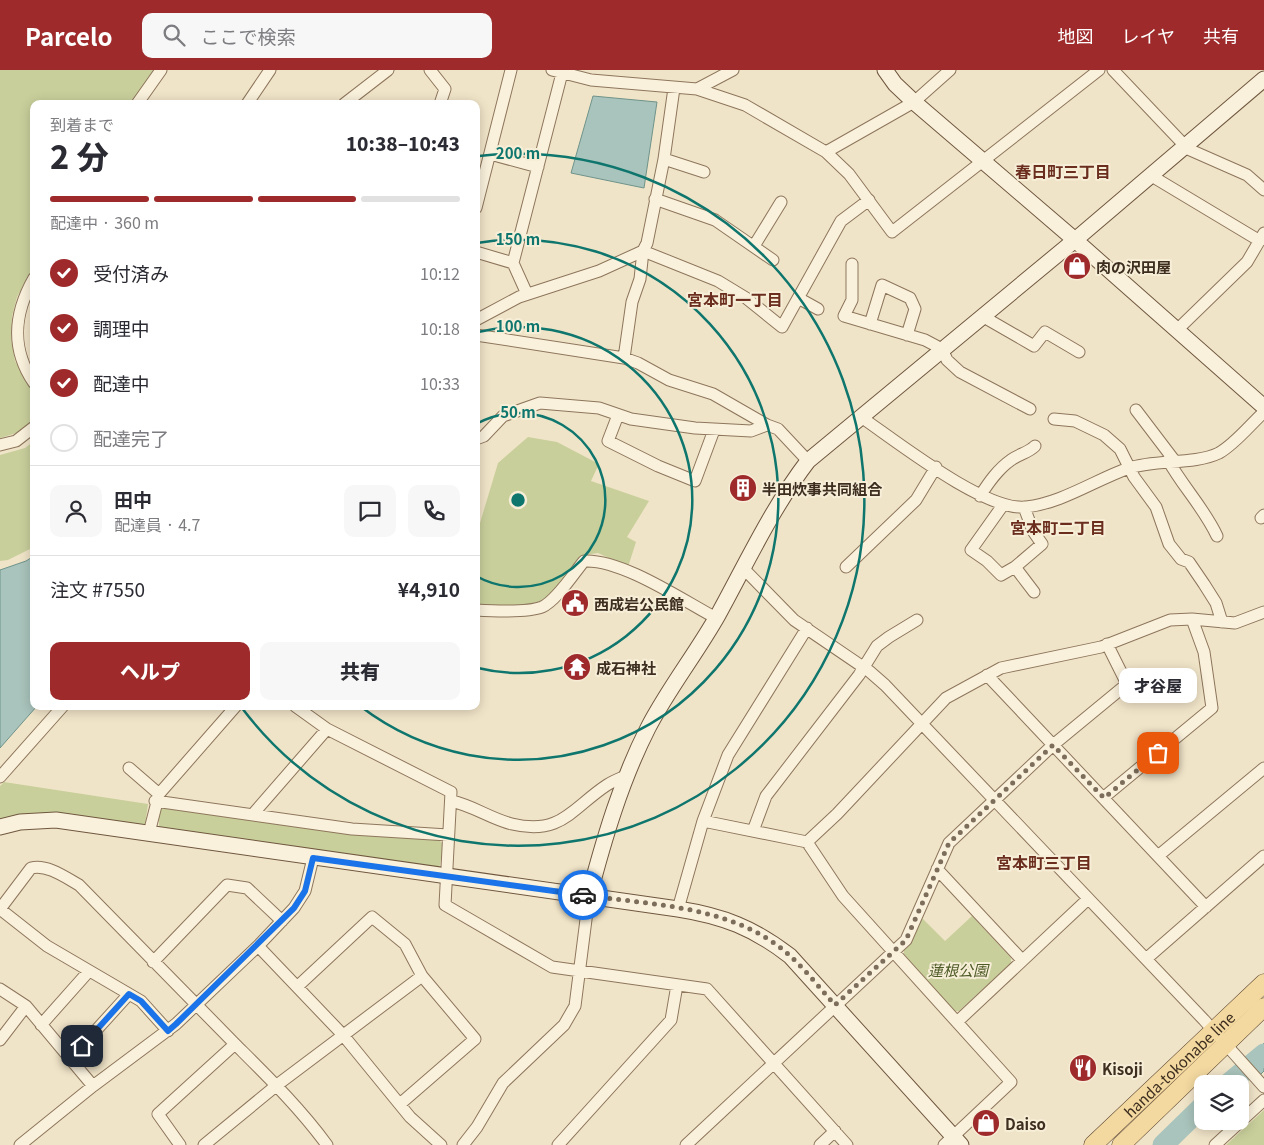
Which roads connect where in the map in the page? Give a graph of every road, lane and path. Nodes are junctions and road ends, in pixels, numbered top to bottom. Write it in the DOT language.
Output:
graph roads {
  1 [pos="161,70"];
  2 [pos="270,70"];
  3 [pos="388,70"];
  4 [pos="430,70"];
  5 [pos="511,70"];
  6 [pos="734,70"];
  7 [pos="885,70"];
  8 [pos="950,70"];
  9 [pos="1099,70"];
  10 [pos="1113,70"];
  11 [pos="557,72"];
  12 [pos="1264,79"];
  13 [pos="674,88"];
  14 [pos="697,89"];
  15 [pos="140,100"];
  16 [pos="249,100"];
  17 [pos="349,100"];
  18 [pos="441,100"];
  19 [pos="914,102"];
  20 [pos="1184,145"];
  21 [pos="826,152"];
  22 [pos="490,154"];
  23 [pos="664,159"];
  24 [pos="983,161"];
  25 [pos="538,167"];
  26 [pos="704,172"];
  27 [pos="1150,175"];
  28 [pos="1264,190"];
  29 [pos="480,193"];
  30 [pos="655,199"];
  31 [pos="869,200"];
  32 [pos="781,202"];
  33 [pos="1262,237"];
  34 [pos="1075,240"];
  35 [pos="754,246"];
  36 [pos="643,252"];
  37 [pos="480,254"];
  38 [pos="773,260"];
  39 [pos="513,263"];
  40 [pos="852,264"];
  41 [pos="30,286"];
  42 [pos="527,294"];
  43 [pos="800,299"];
  44 [pos="818,309"];
  45 [pos="982,316"];
  46 [pos="480,318"];
  47 [pos="870,324"];
  48 [pos="1177,330"];
  49 [pos="907,335"];
  50 [pos="480,336"];
  51 [pos="942,349"];
  52 [pos="1079,352"];
  53 [pos="624,358"];
  54 [pos="30,375"];
  55 [pos="1264,407"];
  56 [pos="1030,409"];
  57 [pos="1136,410"];
  58 [pos="1264,412"];
  59 [pos="618,414"];
  60 [pos="861,418"];
  61 [pos="1054,418"];
  62 [pos="767,425"];
  63 [pos="30,430"];
  64 [pos="714,430"];
  65 [pos="480,438"];
  66 [pos="0,445"];
  67 [pos="1035,446"];
  68 [pos="1171,460"];
  69 [pos="808,461"];
  70 [pos="936,467"];
  71 [pos="1130,468"];
  72 [pos="980,496"];
  73 [pos="1003,505"];
  74 [pos="1024,508"];
  75 [pos="1217,536"];
  76 [pos="846,567"];
  77 [pos="1015,567"];
  78 [pos="743,568"];
  79 [pos="1034,592"];
  80 [pos="480,610"];
  81 [pos="1264,612"];
  82 [pos="716,618"];
  83 [pos="1192,619"];
  84 [pos="918,620"];
  85 [pos="1222,622"];
  86 [pos="807,628"];
  87 [pos="1106,644"];
  88 [pos="863,667"];
  89 [pos="987,675"];
  90 [pos="59,710"];
  91 [pos="233,710"];
  92 [pos="301,710"];
  93 [pos="922,722"];
  94 [pos="327,729"];
  95 [pos="1053,745"];
  96 [pos="129,768"];
  97 [pos="1264,768"];
  98 [pos="628,775"];
  99 [pos="0,777"];
  100 [pos="157,798"];
  101 [pos="1104,798"];
  102 [pos="995,800"];
  103 [pos="451,801"];
  104 [pos="253,814"];
  105 [pos="703,820"];
  106 [pos="0,827"];
  107 [pos="753,831"];
  108 [pos="149,833"];
  109 [pos="448,835"];
  110 [pos="807,842"];
  111 [pos="1158,856"];
  112 [pos="1264,856"];
  113 [pos="313,858"];
  114 [pos="937,869"];
  115 [pos="446,876"];
  116 [pos="589,896"];
  117 [pos="1088,899"];
  118 [pos="1206,907"];
  119 [pos="0,909"];
  120 [pos="678,909"];
  121 [pos="282,921"];
  122 [pos="258,946"];
  123 [pos="893,951"];
  124 [pos="1022,960"];
  125 [pos="1146,960"];
  126 [pos="153,962"];
  127 [pos="89,971"];
  128 [pos="579,971"];
  129 [pos="422,976"];
  130 [pos="1264,984"];
  131 [pos="676,985"];
  132 [pos="298,986"];
  133 [pos="0,989"];
  134 [pos="129,994"];
  135 [pos="835,1005"];
  136 [pos="26,1006"];
  137 [pos="197,1006"];
  138 [pos="1264,1007"];
  139 [pos="957,1022"];
  140 [pos="41,1025"];
  141 [pos="168,1031"];
  142 [pos="343,1036"];
  143 [pos="1219,1037"];
  144 [pos="0,1040"];
  145 [pos="235,1044"];
  146 [pos="70,1059"];
  147 [pos="773,1064"];
  148 [pos="277,1085"];
  149 [pos="93,1086"];
  150 [pos="1263,1086"];
  151 [pos="1264,1100"];
  152 [pos="400,1104"];
  153 [pos="834,1131"];
  154 [pos="953,1142"];
  155 [pos="24,1144"];
  156 [pos="561,1144"];
  157 [pos="180,1145"];
  158 [pos="204,1145"];
  159 [pos="327,1145"];
  160 [pos="441,1145"];
  161 [pos="463,1145"];
  162 [pos="686,1145"];
  163 [pos="820,1145"];
  164 [pos="847,1145"];
  165 [pos="1093,1145"];
  166 [pos="1121,1145"];
  167 [pos="1215,1145"];
  1 -- 15 [label="street"];
  2 -- 16 [label="street"];
  3 -- 17 [label="street"];
  4 -- 18 [label="street"];
  5 -- 22 [label="street"];
  6 -- 14 [label="street"];
  7 -- 19 [label="street"];
  8 -- 19 [label="street"];
  9 -- 24 [label="street"];
  10 -- 20 [label="street"];
  11 -- 13 [label="street"];
  11 -- 25 [label="street"];
  12 -- 20 [label="street"];
  13 -- 14 [label="street"];
  13 -- 23 [label="street"];
  14 -- 21 [label="street"];
  19 -- 21 [label="street"];
  19 -- 24 [label="street"];
  20 -- 27 [label="street"];
  20 -- 28 [label="street"];
  21 -- 31 [label="street"];
  22 -- 25 [label="street"];
  22 -- 29 [label="street"];
  23 -- 26 [label="street"];
  23 -- 30 [label="street"];
  24 -- 31 [label="street"];
  24 -- 34 [label="street"];
  25 -- 39 [label="street"];
  27 -- 33 [label="street"];
  27 -- 34 [label="street"];
  30 -- 35 [label="street"];
  30 -- 36 [label="street"];
  31 -- 43 [label="street"];
  32 -- 35 [label="street"];
  33 -- 48 [label="street"];
  34 -- 45 [label="street"];
  34 -- 48 [label="street"];
  35 -- 38 [label="street"];
  36 -- 42 [label="street"];
  36 -- 43 [label="street"];
  36 -- 53 [label="street"];
  37 -- 39 [label="street"];
  39 -- 42 [label="street"];
  40 -- 47 [label="street"];
  41 -- 54 [label="street"];
  42 -- 46 [label="street"];
  43 -- 44 [label="street"];
  45 -- 51 [label="street"];
  45 -- 52 [label="street"];
  47 -- 49 [label="street"];
  47 -- 49 [label="street"];
  48 -- 55 [label="street"];
  49 -- 51 [label="street"];
  50 -- 53 [label="street"];
  51 -- 56 [label="street"];
  51 -- 60 [label="street"];
  53 -- 62 [label="street"];
  57 -- 68 [label="street"];
  58 -- 68 [label="street"];
  59 -- 64 [label="street"];
  59 -- 64 [label="street"];
  59 -- 65 [label="street"];
  60 -- 69 [label="street"];
  60 -- 70 [label="street"];
  61 -- 71 [label="street"];
  62 -- 64 [label="street"];
  62 -- 69 [label="street"];
  63 -- 66 [label="street"];
  67 -- 72 [label="street"];
  68 -- 71 [label="street"];
  68 -- 75 [label="street"];
  69 -- 78 [label="street"];
  70 -- 72 [label="street"];
  70 -- 76 [label="street"];
  71 -- 74 [label="street"];
  71 -- 85 [label="street"];
  72 -- 73 [label="street"];
  73 -- 74 [label="street"];
  73 -- 77 [label="street"];
  74 -- 77 [label="street"];
  77 -- 79 [label="street"];
  78 -- 82 [label="street"];
  78 -- 86 [label="street"];
  80 -- 82 [label="street"];
  81 -- 85 [label="street"];
  82 -- 98 [label="street"];
  83 -- 85 [label="street"];
  83 -- 87 [label="street"];
  83 -- 101 [label="street"];
  84 -- 88 [label="street"];
  86 -- 88 [label="street"];
  86 -- 105 [label="street"];
  87 -- 89 [label="street"];
  87 -- 95 [label="street"];
  88 -- 93 [label="street"];
  88 -- 107 [label="street"];
  89 -- 93 [label="street"];
  89 -- 95 [label="street"];
  90 -- 99 [label="street"];
  91 -- 100 [label="street"];
  92 -- 94 [label="street"];
  93 -- 102 [label="street"];
  93 -- 110 [label="street"];
  94 -- 103 [label="street"];
  94 -- 104 [label="street"];
  95 -- 101 [label="street"];
  95 -- 102 [label="street"];
  96 -- 100 [label="street"];
  97 -- 111 [label="street"];
  98 -- 103 [label="street"];
  98 -- 116 [label="street"];
  100 -- 104 [label="street"];
  100 -- 108 [label="street"];
  101 -- 111 [label="street"];
  102 -- 114 [label="street"];
  102 -- 117 [label="street"];
  103 -- 109 [label="street"];
  104 -- 109 [label="street"];
  105 -- 107 [label="street"];
  105 -- 120 [label="street"];
  106 -- 108 [label="street"];
  107 -- 110 [label="street"];
  108 -- 113 [label="street"];
  109 -- 115 [label="street"];
  110 -- 123 [label="street"];
  111 -- 118 [label="street"];
  112 -- 118 [label="street"];
  113 -- 115 [label="street"];
  113 -- 121 [label="street"];
  114 -- 123 [label="street"];
  114 -- 124 [label="street"];
  115 -- 116 [label="street"];
  115 -- 128 [label="street"];
  116 -- 120 [label="street"];
  116 -- 128 [label="street"];
  117 -- 124 [label="street"];
  117 -- 125 [label="street"];
  118 -- 125 [label="street"];
  119 -- 126 [label="street"];
  119 -- 127 [label="street"];
  120 -- 135 [label="street"];
  121 -- 122 [label="street"];
  121 -- 126 [label="street"];
  122 -- 132 [label="street"];
  122 -- 137 [label="street"];
  123 -- 135 [label="street"];
  123 -- 139 [label="street"];
  124 -- 139 [label="street"];
  125 -- 143 [label="street"];
  126 -- 137 [label="street"];
  127 -- 134 [label="street"];
  127 -- 140 [label="street"];
  128 -- 131 [label="street"];
  128 -- 161 [label="street"];
  129 -- 132 [label="street"];
  129 -- 142 [label="street"];
  129 -- 152 [label="street"];
  130 -- 143 [label="main road, handa-tokonabe line"];
  131 -- 147 [label="street"];
  131 -- 156 [label="street"];
  132 -- 142 [label="street"];
  133 -- 136 [label="street"];
  134 -- 141 [label="street"];
  134 -- 146 [label="street"];
  135 -- 147 [label="street"];
  135 -- 154 [label="street"];
  136 -- 140 [label="street"];
  136 -- 144 [label="street"];
  137 -- 141 [label="street"];
  137 -- 145 [label="street"];
  138 -- 143 [label="main road, handa-tokonabe line"];
  139 -- 154 [label="street"];
  140 -- 146 [label="street"];
  141 -- 149 [label="street"];
  142 -- 148 [label="street"];
  142 -- 152 [label="street"];
  143 -- 150 [label="street"];
  143 -- 165 [label="main road, handa-tokonabe line"];
  143 -- 166 [label="main road, handa-tokonabe line"];
  145 -- 148 [label="street"];
  145 -- 157 [label="street"];
  146 -- 149 [label="street"];
  147 -- 153 [label="street"];
  147 -- 162 [label="street"];
  148 -- 158 [label="street"];
  148 -- 159 [label="street"];
  149 -- 155 [label="street"];
  151 -- 167 [label="street"];
  152 -- 160 [label="street"];
  153 -- 163 [label="street"];
  153 -- 164 [label="street"];
}
